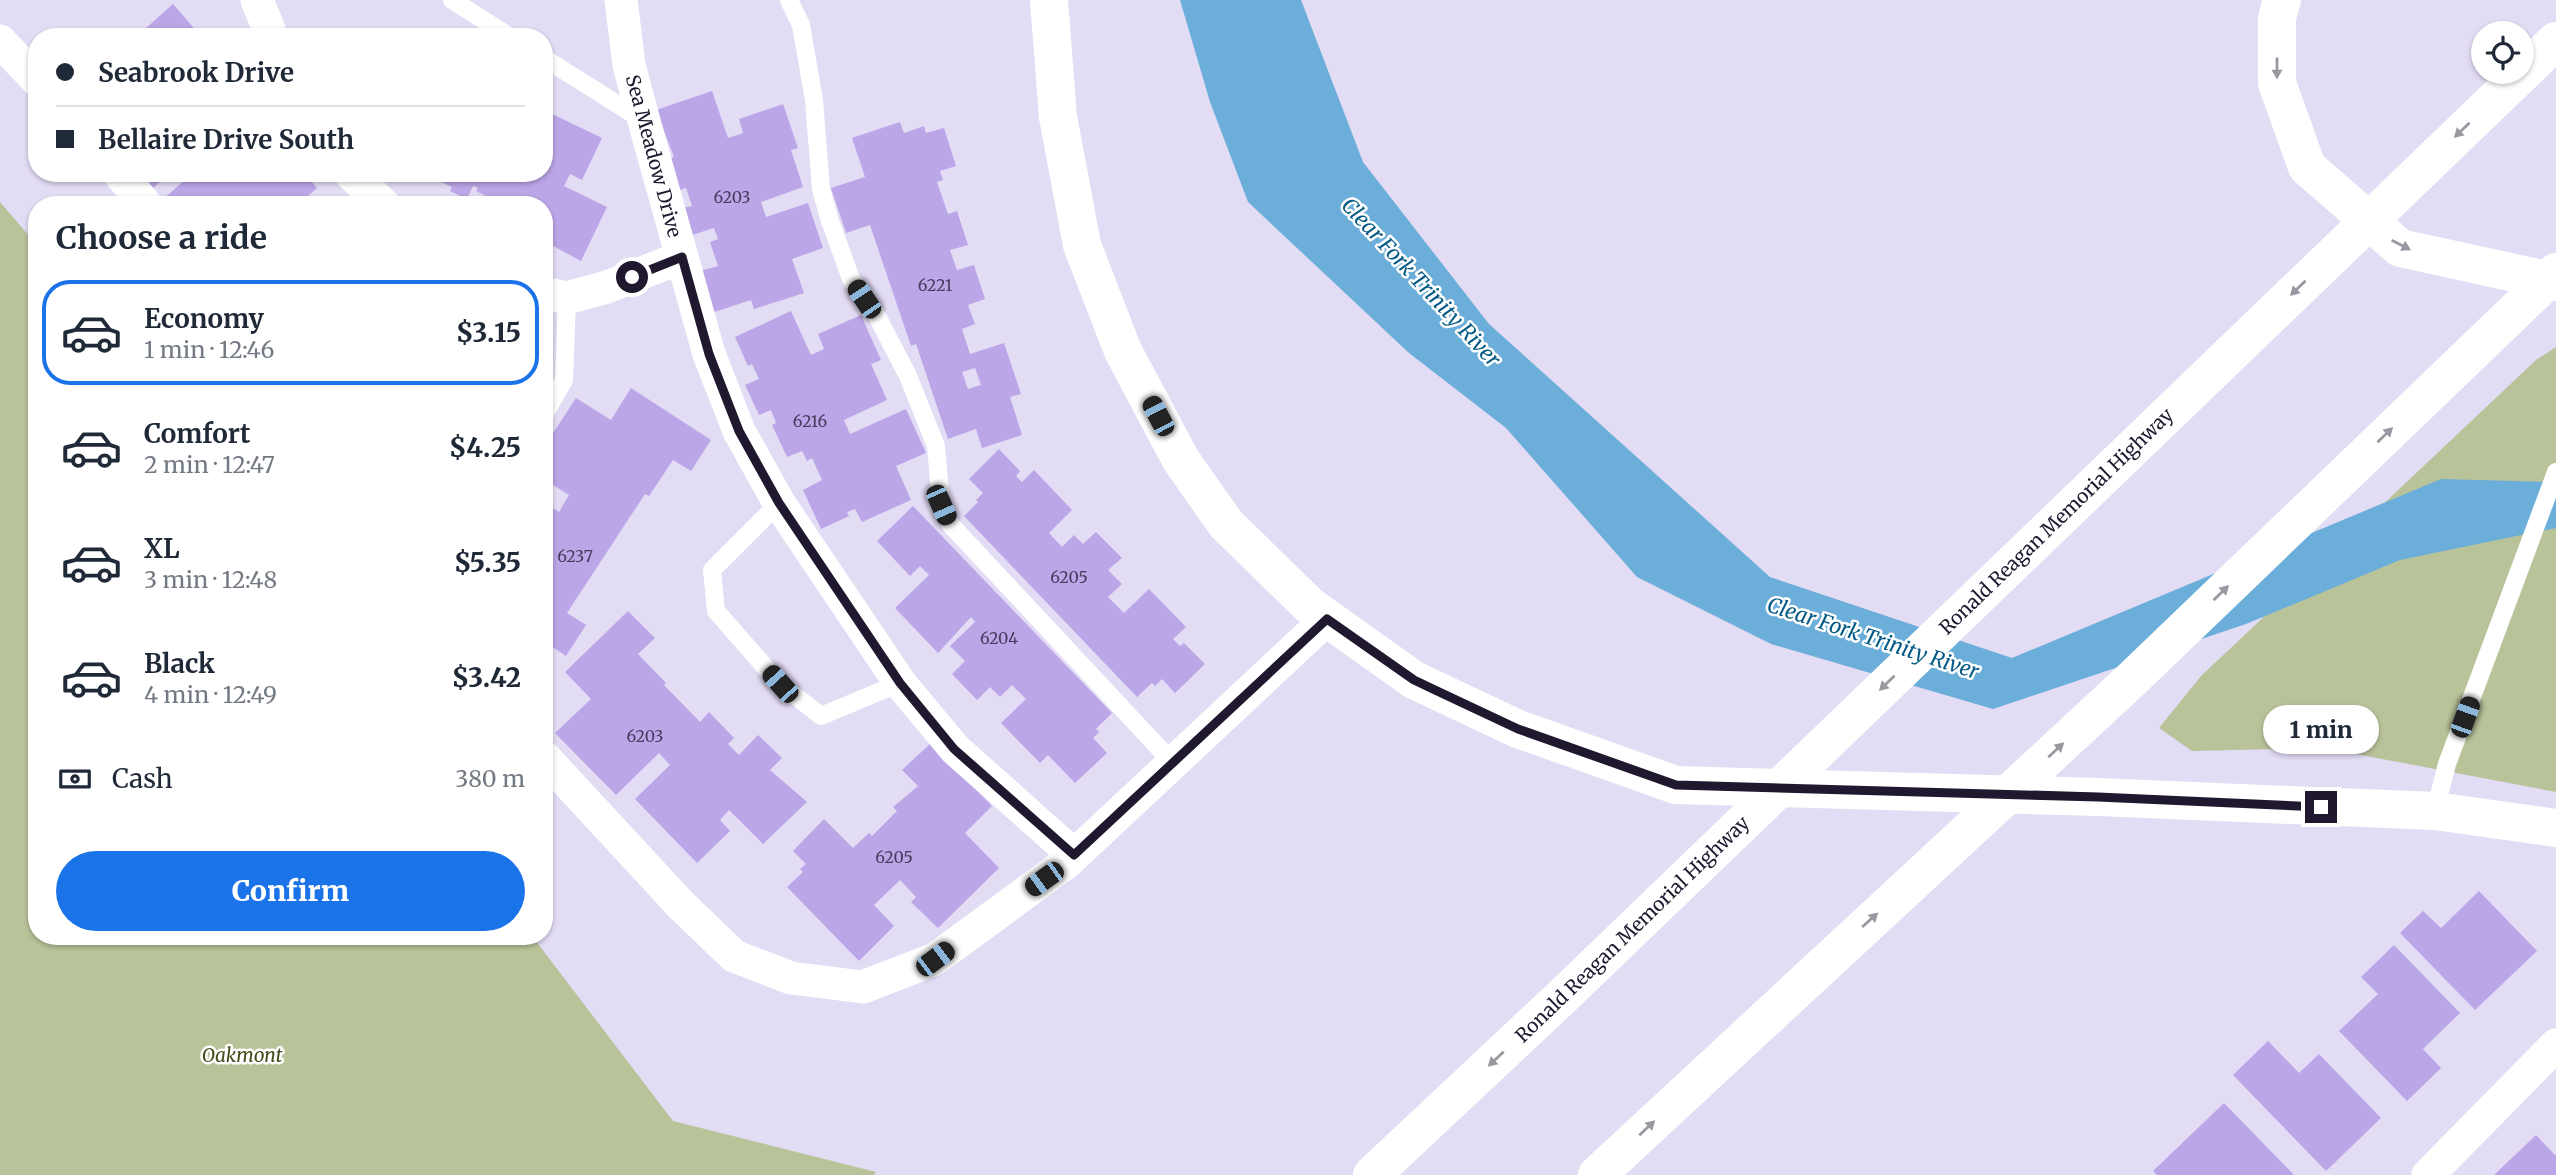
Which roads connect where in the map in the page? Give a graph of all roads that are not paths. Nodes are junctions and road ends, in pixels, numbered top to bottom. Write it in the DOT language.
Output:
graph roads {
  1 [pos="452,0"];
  2 [pos="621,0"];
  3 [pos="789,0"];
  4 [pos="1049,0"];
  5 [pos="2282,0"];
  6 [pos="496,28"];
  7 [pos="2556,40"];
  8 [pos="0,41"];
  9 [pos="553,64"];
  10 [pos="28,71"];
  11 [pos="644,121"];
  12 [pos="127,182"];
  13 [pos="360,182"];
  14 [pos="139,196"];
  15 [pos="375,196"];
  16 [pos="682,257"];
  17 [pos="2556,272"];
  18 [pos="2556,282"];
  19 [pos="556,295"];
  20 [pos="553,399"];
  21 [pos="2556,472"];
  22 [pos="779,503"];
  23 [pos="1327,619"];
  24 [pos="900,683"];
  25 [pos="1173,763"];
  26 [pos="553,767"];
  27 [pos="2435,811"];
  28 [pos="2554,827"];
  29 [pos="1074,855"];
  30 [pos="2556,1045"];
  31 [pos="1372,1175"];
  32 [pos="1597,1175"];
  33 [pos="2428,1175"];
  1 -- 6 [label="lane"];
  2 -- 11 [label="street, Sea Meadow Drive"];
  3 -- 25 [label="lane"];
  4 -- 23 [label="main road"];
  5 -- 18 [label="main road, one-way"];
  7 -- 31 [label="main road, Ronald Reagan Memorial Highway, one-way"];
  8 -- 10 [label="street"];
  9 -- 11 [label="lane"];
  11 -- 16 [label="street, Sea Meadow Drive"];
  12 -- 14 [label="street"];
  13 -- 15 [label="street"];
  16 -- 19 [label="street"];
  16 -- 22 [label="street, Sea Meadow Drive"];
  32 -- 17 [label="main road, one-way"];
  19 -- 20 [label="lane"];
  21 -- 27 [label="lane"];
  22 -- 24 [label="street, Sea Meadow Drive"];
  22 -- 24 [label="lane"];
  23 -- 25 [label="street"];
  23 -- 27 [label="main road"];
  24 -- 29 [label="street, Sea Meadow Drive"];
  25 -- 29 [label="street"];
  26 -- 29 [label="street"];
  27 -- 28 [label="main road"];
  30 -- 33 [label="street"];
}
